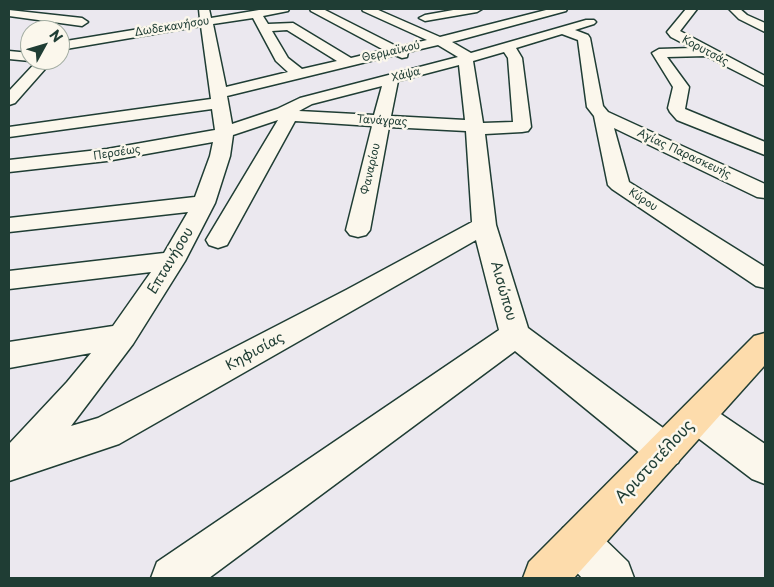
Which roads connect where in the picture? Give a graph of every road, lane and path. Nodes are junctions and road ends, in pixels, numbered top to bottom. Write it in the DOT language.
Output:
graph roads {
  1 [pos="284,9"];
  2 [pos="315,9"];
  3 [pos="367,9"];
  4 [pos="477,9"];
  5 [pos="562,9"];
  6 [pos="692,9"];
  7 [pos="734,9"];
  8 [pos="254,12"];
  9 [pos="9,13"];
  10 [pos="421,13"];
  11 [pos="205,15"];
  12 [pos="590,22"];
  13 [pos="265,28"];
  14 [pos="765,28"];
  15 [pos="70,30"];
  16 [pos="562,30"];
  17 [pos="423,34"];
  18 [pos="439,41"];
  19 [pos="70,43"];
  20 [pos="320,44"];
  21 [pos="506,47"];
  22 [pos="395,51"];
  23 [pos="279,52"];
  24 [pos="708,52"];
  25 [pos="466,59"];
  26 [pos="348,62"];
  27 [pos="434,68"];
  28 [pos="34,70"];
  29 [pos="300,74"];
  30 [pos="391,79"];
  31 [pos="765,82"];
  32 [pos="16,84"];
  33 [pos="220,98"];
  34 [pos="9,100"];
  35 [pos="286,115"];
  36 [pos="602,116"];
  37 [pos="382,121"];
  38 [pos="474,127"];
  39 [pos="9,132"];
  40 [pos="224,133"];
  41 [pos="765,149"];
  42 [pos="9,166"];
  43 [pos="765,192"];
  44 [pos="204,203"];
  45 [pos="9,225"];
  46 [pos="484,225"];
  47 [pos="358,230"];
  48 [pos="218,240"];
  49 [pos="172,261"];
  50 [pos="765,279"];
  51 [pos="9,280"];
  52 [pos="515,335"];
  53 [pos="122,336"];
  54 [pos="765,345"];
  55 [pos="9,355"];
  56 [pos="697,417"];
  57 [pos="665,451"];
  58 [pos="12,464"];
  59 [pos="765,466"];
  60 [pos="578,544"];
  61 [pos="173,578"];
  62 [pos="545,578"];
  63 [pos="612,578"];
  1 -- 8 [label="street, Δωδεκανήσου"];
  2 -- 22 [label="street"];
  3 -- 17 [label="street"];
  4 -- 10 [label="street"];
  5 -- 18 [label="street, Θερμαϊκού"];
  6 -- 24 [label="street, Κορυτσάς"];
  7 -- 14 [label="street"];
  8 -- 11 [label="street, Δωδεκανήσου"];
  8 -- 13 [label="street"];
  9 -- 15 [label="street"];
  10 -- 17 [label="street"];
  11 -- 19 [label="street, Δωδεκανήσου"];
  11 -- 33 [label="street, Επτανήσου"];
  12 -- 16 [label="street, Χάψα"];
  13 -- 20 [label="street"];
  13 -- 23 [label="street"];
  16 -- 21 [label="street, Χάψα"];
  16 -- 36 [label="street, Κύρου"];
  17 -- 18 [label="street"];
  18 -- 22 [label="street, Θερμαϊκού"];
  18 -- 25 [label="street"];
  20 -- 23 [label="street"];
  20 -- 26 [label="street"];
  21 -- 25 [label="street, Χάψα"];
  21 -- 38 [label="street, Τανάγρας"];
  22 -- 26 [label="street, Θερμαϊκού"];
  22 -- 27 [label="street"];
  23 -- 29 [label="street"];
  24 -- 31 [label="street, Κορυτσάς"];
  24 -- 41 [label="street"];
  25 -- 27 [label="street, Χάψα"];
  25 -- 38 [label="street, Αισώπου"];
  26 -- 29 [label="street, Θερμαϊκού"];
  27 -- 30 [label="street, Χάψα"];
  28 -- 32 [label="street"];
  29 -- 33 [label="street, Θερμαϊκού"];
  30 -- 35 [label="street, Χάψα"];
  30 -- 37 [label="street, Φαναρίου"];
  32 -- 34 [label="street"];
  33 -- 39 [label="street, Θερμαϊκού"];
  33 -- 40 [label="street, Επτανήσου"];
  35 -- 37 [label="street, Τανάγρας"];
  35 -- 40 [label="street, Χάψα"];
  35 -- 48 [label="street"];
  36 -- 43 [label="street, Αγίας Παρασκευής"];
  36 -- 50 [label="street, Κύρου"];
  37 -- 38 [label="street, Τανάγρας"];
  37 -- 47 [label="street, Φαναρίου"];
  38 -- 46 [label="street, Αισώπου"];
  40 -- 42 [label="street, Περσέως"];
  40 -- 44 [label="street, Επτανήσου"];
  44 -- 45 [label="street"];
  44 -- 49 [label="street, Επτανήσου"];
  46 -- 52 [label="street, Αισώπου"];
  46 -- 58 [label="street, Κηφισίας"];
  49 -- 51 [label="street"];
  49 -- 53 [label="street, Επτανήσου"];
  52 -- 57 [label="street, Αισώπου"];
  52 -- 61 [label="street"];
  53 -- 55 [label="street"];
  53 -- 58 [label="street, Επτανήσου"];
  54 -- 56 [label="main road, Αριστοτέλους"];
  56 -- 57 [label="main road, Αριστοτέλους"];
  56 -- 59 [label="street"];
  57 -- 60 [label="main road, Αριστοτέλους"];
  60 -- 62 [label="main road, Αριστοτέλους"];
  60 -- 63 [label="street"];
}
